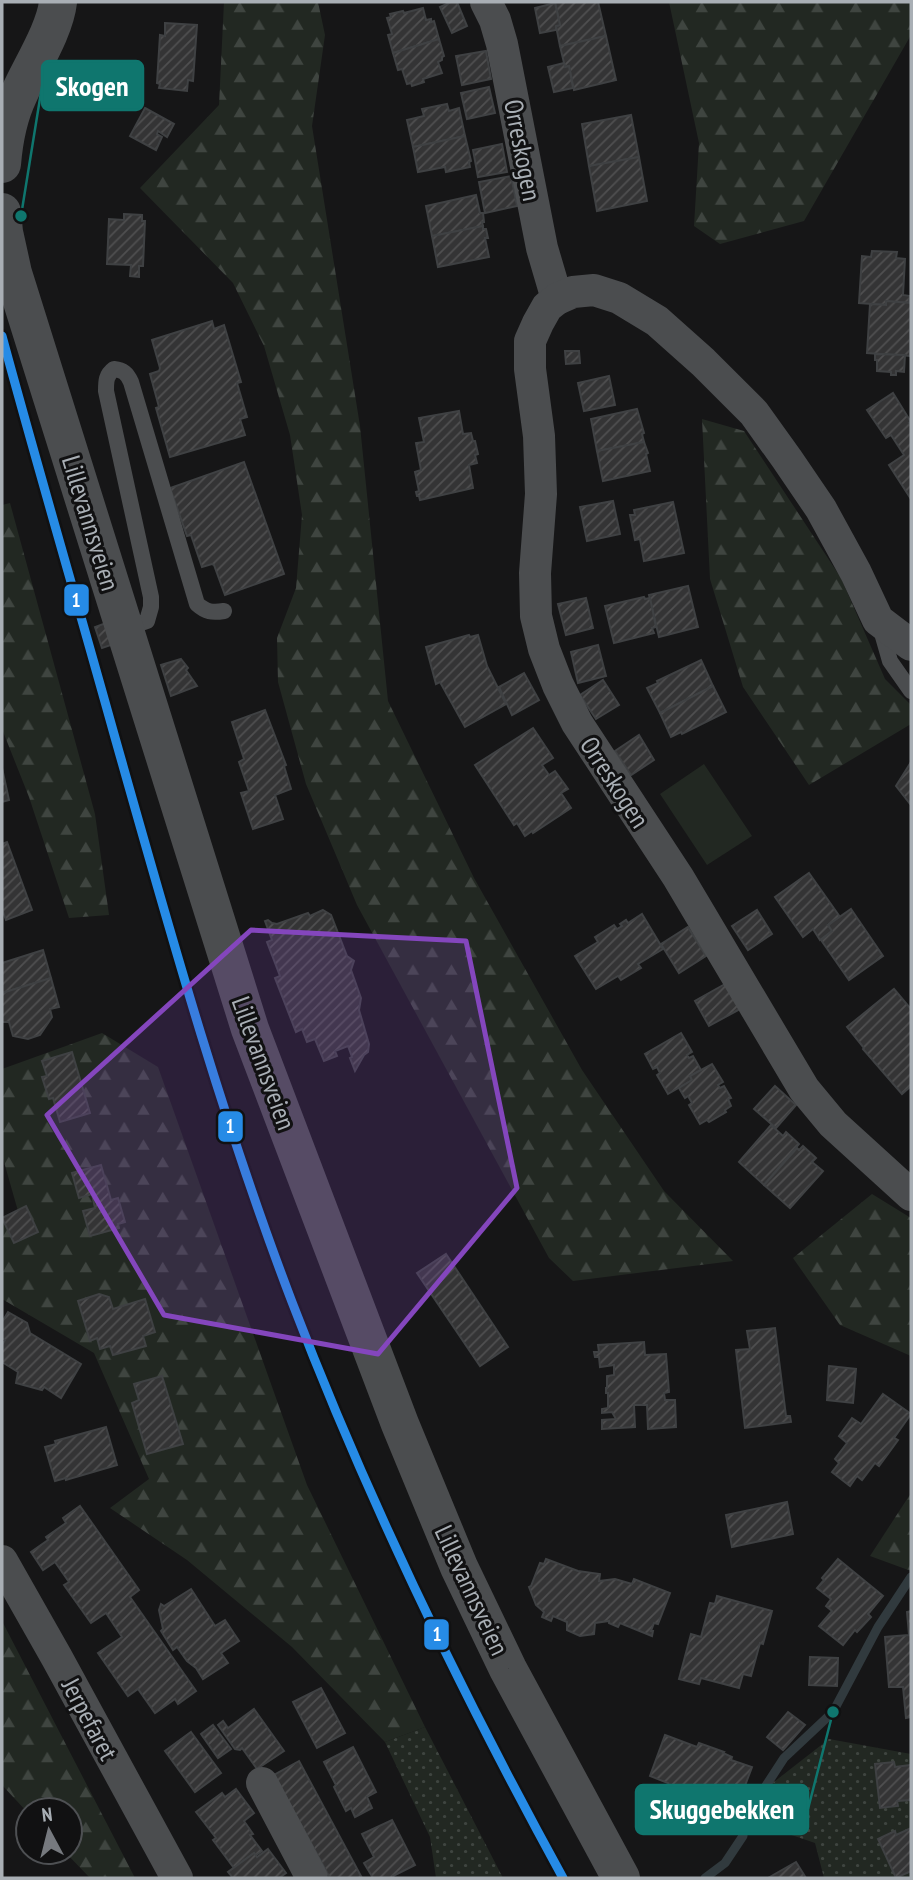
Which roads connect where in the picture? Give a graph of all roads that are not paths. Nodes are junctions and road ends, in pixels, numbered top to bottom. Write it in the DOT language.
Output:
graph roads {
  1 [pos="58,2"];
  2 [pos="486,2"];
  3 [pos="2,164"];
  4 [pos="2,212"];
  5 [pos="557,299"];
  6 [pos="224,611"];
  7 [pos="878,620"];
  8 [pos="124,629"];
  9 [pos="911,645"];
  10 [pos="911,691"];
  11 [pos="911,1195"];
  12 [pos="2,1561"];
  13 [pos="262,1783"];
  14 [pos="177,1878"];
  15 [pos="312,1878"];
  16 [pos="621,1878"];
  1 -- 3 [label="street"];
  2 -- 5 [label="street, Orreskogen"];
  4 -- 8 [label="street, Lillevannsveien"];
  5 -- 7 [label="street"];
  5 -- 11 [label="street, Orreskogen"];
  6 -- 8 [label="lane"];
  7 -- 9 [label="street"];
  7 -- 10 [label="lane"];
  8 -- 16 [label="street, Lillevannsveien"];
  12 -- 14 [label="street, Jerpefaret"];
  13 -- 15 [label="street"];
}
